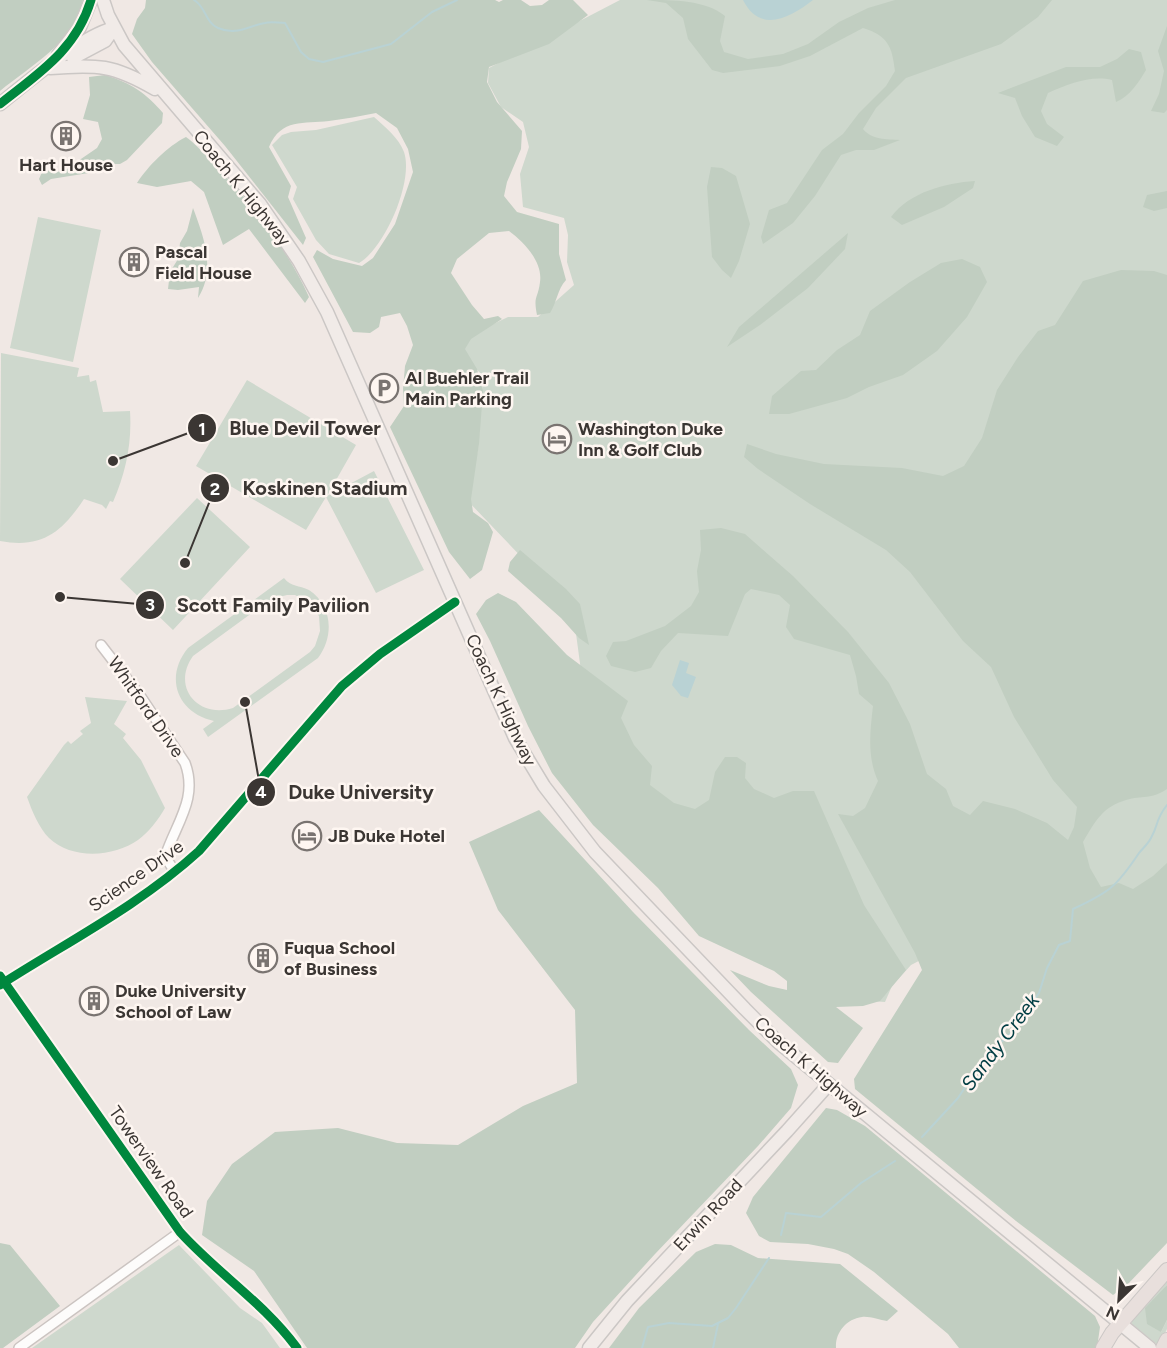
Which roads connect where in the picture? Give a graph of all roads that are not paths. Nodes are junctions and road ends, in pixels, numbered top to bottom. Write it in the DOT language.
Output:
graph roads {
  1 [pos="91,0"];
  2 [pos="103,0"];
  3 [pos="114,28"];
  4 [pos="48,68"];
  5 [pos="166,95"];
  6 [pos="0,104"];
  7 [pos="455,602"];
  8 [pos="101,645"];
  9 [pos="175,872"];
  10 [pos="1,981"];
  11 [pos="829,1084"];
  12 [pos="180,1232"];
  13 [pos="1167,1270"];
  14 [pos="1120,1324"];
  15 [pos="1167,1340"];
  16 [pos="19,1348"];
  17 [pos="297,1348"];
  18 [pos="589,1348"];
  19 [pos="1103,1348"];
  20 [pos="1150,1348"];
  21 [pos="1163,1348"];
  1 -- 4 [label="main road"];
  2 -- 3 [label="main road, Coach K Highway"];
  3 -- 4 [label="main road"];
  3 -- 5 [label="main road, Coach K Highway"];
  4 -- 5 [label="main road"];
  4 -- 6 [label="main road"];
  5 -- 7 [label="main road, Coach K Highway"];
  7 -- 9 [label="street, Science Drive"];
  7 -- 11 [label="main road, Coach K Highway"];
  8 -- 9 [label="street, Whitford Drive"];
  9 -- 10 [label="street, Science Drive"];
  10 -- 12 [label="street, Towerview Road"];
  11 -- 14 [label="main road, Coach K Highway"];
  11 -- 18 [label="main road, Erwin Road"];
  12 -- 16 [label="street"];
  12 -- 17 [label="street, Towerview Road"];
  13 -- 14 [label="highway"];
  14 -- 19 [label="highway"];
  14 -- 20 [label="main road, Coach K Highway"];
  15 -- 21 [label="highway"];
}
